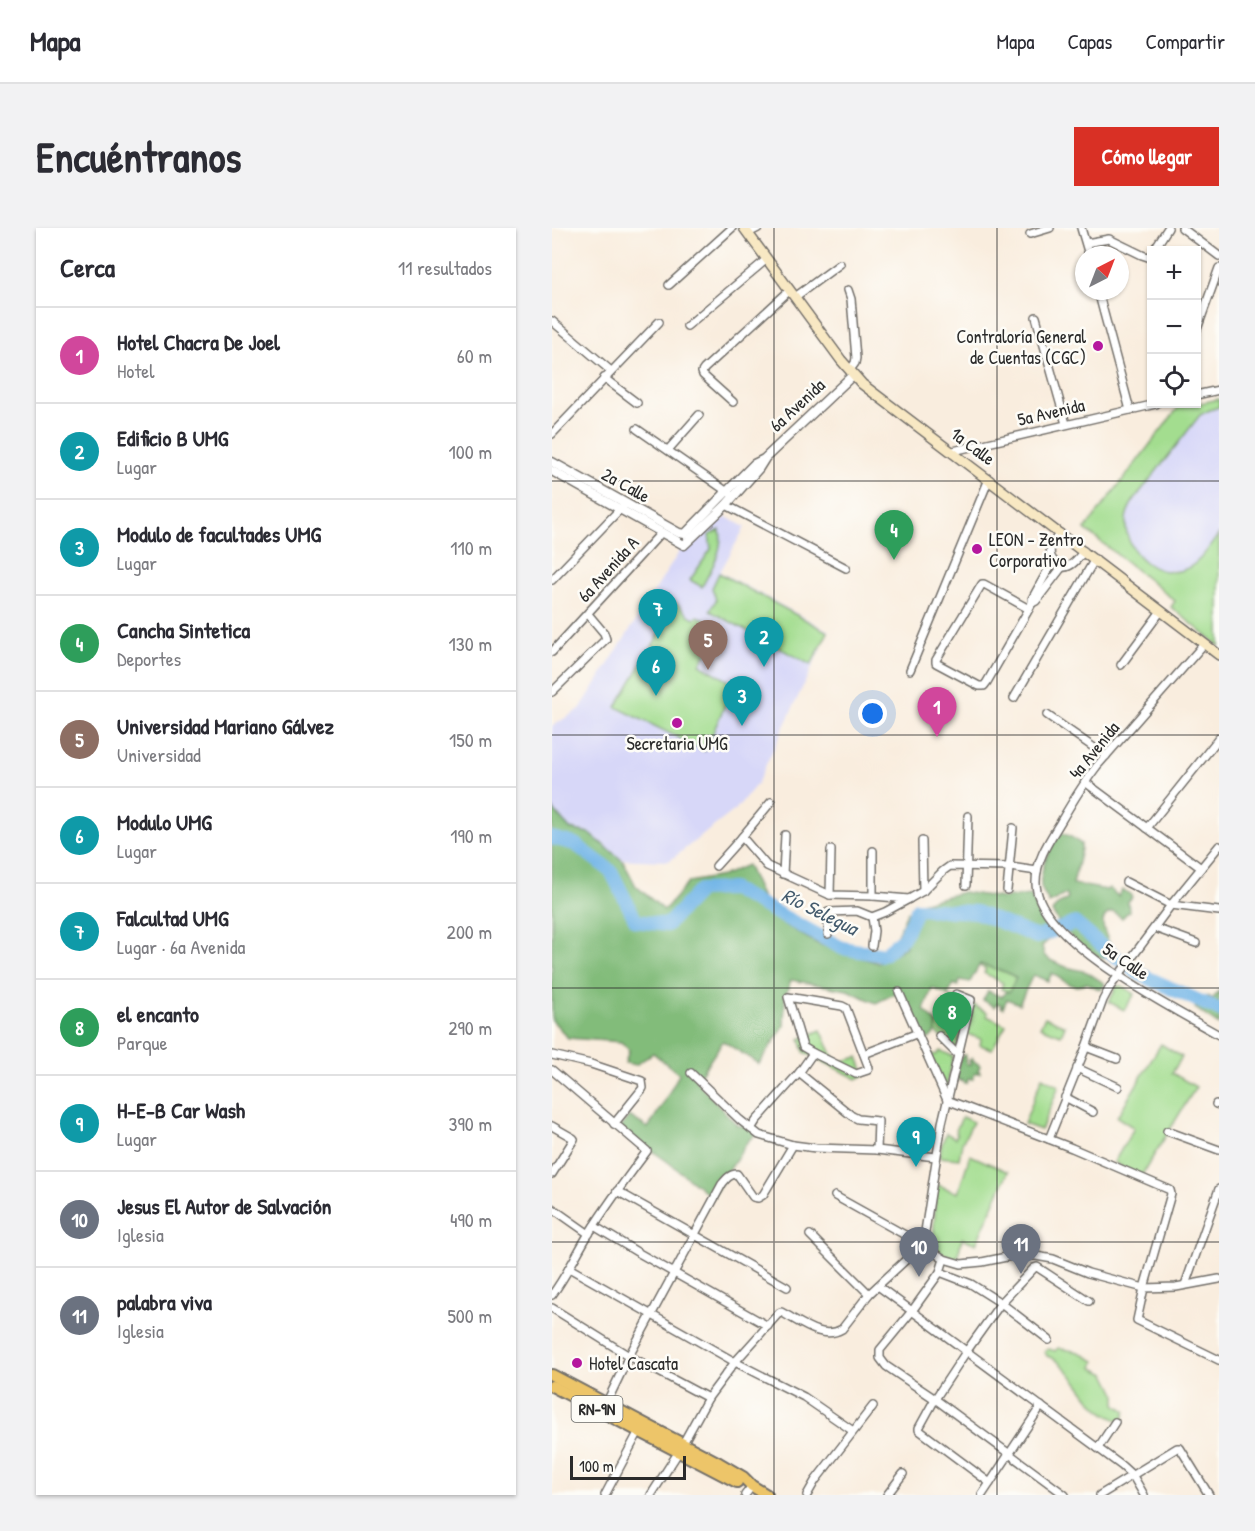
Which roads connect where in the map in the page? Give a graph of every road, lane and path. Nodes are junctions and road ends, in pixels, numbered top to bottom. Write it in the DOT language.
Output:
graph roads {
  1 [pos="732,228"];
  2 [pos="758,228"];
  3 [pos="1050,228"];
  4 [pos="1081,228"];
  5 [pos="1168,228"];
  6 [pos="1182,228"];
  7 [pos="746,230"];
  8 [pos="1030,234"];
  9 [pos="1086,243"];
  10 [pos="1087,246"];
  11 [pos="1157,246"];
  12 [pos="1219,256"];
  13 [pos="1147,257"];
  14 [pos="767,259"];
  15 [pos="840,264"];
  16 [pos="1219,268"];
  17 [pos="669,285"];
  18 [pos="848,290"];
  19 [pos="793,294"];
  20 [pos="1100,300"];
  21 [pos="1036,317"];
  22 [pos="1201,320"];
  23 [pos="552,321"];
  24 [pos="659,322"];
  25 [pos="687,326"];
  26 [pos="611,371"];
  27 [pos="851,372"];
  28 [pos="604,378"];
  29 [pos="1219,390"];
  30 [pos="1201,394"];
  31 [pos="733,402"];
  32 [pos="637,403"];
  33 [pos="1147,406"];
  34 [pos="1130,410"];
  35 [pos="699,415"];
  36 [pos="1066,424"];
  37 [pos="637,429"];
  38 [pos="552,434"];
  39 [pos="668,450"];
  40 [pos="953,451"];
  41 [pos="552,462"];
  42 [pos="552,471"];
  43 [pos="989,479"];
  44 [pos="730,494"];
  45 [pos="726,505"];
  46 [pos="623,506"];
  47 [pos="661,533"];
  48 [pos="1060,533"];
  49 [pos="685,534"];
  50 [pos="684,545"];
  51 [pos="1084,551"];
  52 [pos="1095,559"];
  53 [pos="1053,561"];
  54 [pos="1062,567"];
  55 [pos="846,568"];
  56 [pos="552,580"];
  57 [pos="1031,606"];
  58 [pos="1161,611"];
  59 [pos="588,614"];
  60 [pos="1204,644"];
  61 [pos="552,652"];
  62 [pos="1219,655"];
  63 [pos="1121,665"];
  64 [pos="910,670"];
  65 [pos="552,692"];
  66 [pos="1014,698"];
  67 [pos="1047,715"];
  68 [pos="1219,738"];
  69 [pos="1106,756"];
  70 [pos="1085,782"];
  71 [pos="771,802"];
  72 [pos="968,816"];
  73 [pos="1013,828"];
  74 [pos="1147,828"];
  75 [pos="785,835"];
  76 [pos="742,837"];
  77 [pos="922,841"];
  78 [pos="1219,846"];
  79 [pos="831,850"];
  80 [pos="873,852"];
  81 [pos="716,866"];
  82 [pos="965,866"];
  83 [pos="1010,867"];
  84 [pos="1201,868"];
  85 [pos="1037,871"];
  86 [pos="783,874"];
  87 [pos="1126,882"];
  88 [pos="966,885"];
  89 [pos="1007,890"];
  90 [pos="923,891"];
  91 [pos="1036,891"];
  92 [pos="830,895"];
  93 [pos="873,896"];
  94 [pos="909,899"];
  95 [pos="1172,905"];
  96 [pos="1219,911"];
  97 [pos="872,917"];
  98 [pos="1155,928"];
  99 [pos="828,934"];
  100 [pos="1196,943"];
  101 [pos="872,946"];
  102 [pos="1118,976"];
  103 [pos="899,992"];
  104 [pos="956,994"];
  105 [pos="918,1033"];
  106 [pos="1219,1035"];
  107 [pos="939,1036"];
  108 [pos="1086,1047"];
  109 [pos="813,1053"];
  110 [pos="552,1054"];
  111 [pos="864,1054"];
  112 [pos="958,1055"];
  113 [pos="1117,1059"];
  114 [pos="1077,1068"];
  115 [pos="552,1070"];
  116 [pos="691,1073"];
  117 [pos="799,1073"];
  118 [pos="1118,1087"];
  119 [pos="1065,1098"];
  120 [pos="947,1100"];
  121 [pos="1093,1112"];
  122 [pos="614,1124"];
  123 [pos="552,1126"];
  124 [pos="752,1129"];
  125 [pos="1167,1131"];
  126 [pos="1049,1139"];
  127 [pos="794,1145"];
  128 [pos="877,1150"];
  129 [pos="1219,1150"];
  130 [pos="936,1157"];
  131 [pos="552,1174"];
  132 [pos="1219,1189"];
  133 [pos="617,1191"];
  134 [pos="836,1196"];
  135 [pos="552,1208"];
  136 [pos="594,1226"];
  137 [pos="589,1234"];
  138 [pos="694,1234"];
  139 [pos="810,1235"];
  140 [pos="923,1245"];
  141 [pos="944,1259"];
  142 [pos="569,1268"];
  143 [pos="940,1272"];
  144 [pos="675,1273"];
  145 [pos="1219,1279"];
  146 [pos="1185,1285"];
  147 [pos="878,1286"];
  148 [pos="787,1287"];
  149 [pos="1144,1288"];
  150 [pos="869,1294"];
  151 [pos="552,1295"];
  152 [pos="1089,1301"];
  153 [pos="1000,1303"];
  154 [pos="552,1308"];
  155 [pos="912,1311"];
  156 [pos="652,1314"];
  157 [pos="768,1326"];
  158 [pos="1049,1340"];
  159 [pos="966,1352"];
  160 [pos="629,1356"];
  161 [pos="1219,1360"];
  162 [pos="735,1362"];
  163 [pos="554,1384"];
  164 [pos="708,1398"];
  165 [pos="935,1399"];
  166 [pos="606,1404"];
  167 [pos="873,1406"];
  168 [pos="1041,1406"];
  169 [pos="1115,1422"];
  170 [pos="639,1431"];
  171 [pos="853,1431"];
  172 [pos="681,1447"];
  173 [pos="1098,1448"];
  174 [pos="1010,1454"];
  175 [pos="903,1474"];
  176 [pos="1133,1476"];
  177 [pos="990,1483"];
  178 [pos="748,1490"];
  179 [pos="1219,1491"];
  180 [pos="605,1495"];
  181 [pos="651,1495"];
  182 [pos="766,1495"];
  183 [pos="807,1495"];
  184 [pos="887,1495"];
  185 [pos="982,1495"];
  186 [pos="1065,1495"];
  187 [pos="1100,1495"];
  188 [pos="1144,1495"];
  189 [pos="1211,1495"];
  1 -- 17 [label="street"];
  2 -- 7 [label="street"];
  3 -- 8 [label="street"];
  4 -- 9 [label="street"];
  5 -- 11 [label="street"];
  6 -- 12 [label="street"];
  7 -- 14 [label="main road, 1a Calle"];
  9 -- 10 [label="street"];
  9 -- 13 [label="street"];
  14 -- 19 [label="main road, 1a Calle"];
  14 -- 25 [label="street"];
  15 -- 19 [label="street"];
  16 -- 22 [label="street"];
  18 -- 27 [label="street"];
  19 -- 27 [label="main road, 1a Calle"];
  19 -- 31 [label="street"];
  20 -- 34 [label="street"];
  21 -- 36 [label="street"];
  23 -- 26 [label="street"];
  24 -- 26 [label="street"];
  26 -- 28 [label="street"];
  27 -- 40 [label="main road, 1a Calle"];
  27 -- 44 [label="street, 6a Avenida"];
  28 -- 32 [label="street"];
  28 -- 38 [label="street"];
  29 -- 30 [label="street"];
  33 -- 34 [label="street, 5a Avenida"];
  34 -- 36 [label="street, 5a Avenida"];
  35 -- 39 [label="street"];
  36 -- 40 [label="street, 5a Avenida"];
  37 -- 39 [label="street"];
  39 -- 44 [label="street"];
  40 -- 43 [label="main road, 1a Calle"];
  41 -- 46 [label="street, 2a Calle"];
  42 -- 46 [label="street, 2a Calle"];
  43 -- 48 [label="main road, 1a Calle"];
  43 -- 64 [label="street"];
  44 -- 45 [label="street, 6a Avenida"];
  44 -- 49 [label="street, 6a Avenida"];
  45 -- 50 [label="street, 6a Avenida"];
  45 -- 55 [label="street"];
  46 -- 47 [label="street, 2a Calle"];
  46 -- 49 [label="street, 2a Calle"];
  46 -- 56 [label="street"];
  47 -- 50 [label="street, 2a Calle"];
  47 -- 59 [label="street, 6a Avenida A"];
  48 -- 51 [label="main road, 1a Calle"];
  48 -- 53 [label="street"];
  51 -- 52 [label="main road, 1a Calle"];
  51 -- 54 [label="street"];
  52 -- 58 [label="main road, 1a Calle"];
  52 -- 66 [label="street"];
  53 -- 54 [label="street"];
  53 -- 57 [label="street"];
  54 -- 57 [label="street"];
  57 -- 57 [label="street"];
  58 -- 60 [label="main road, 1a Calle"];
  58 -- 63 [label="street"];
  59 -- 61 [label="street, 6a Avenida A"];
  59 -- 65 [label="street"];
  60 -- 62 [label="main road, 1a Calle"];
  60 -- 69 [label="street, 4a Avenida"];
  67 -- 69 [label="street"];
  68 -- 74 [label="street"];
  69 -- 70 [label="street, 4a Avenida"];
  70 -- 74 [label="street"];
  70 -- 85 [label="street, 4a Avenida"];
  71 -- 76 [label="street"];
  72 -- 82 [label="street"];
  73 -- 83 [label="street"];
  74 -- 84 [label="street"];
  75 -- 86 [label="street"];
  76 -- 81 [label="street"];
  76 -- 86 [label="street"];
  77 -- 90 [label="street"];
  78 -- 84 [label="street"];
  79 -- 92 [label="street"];
  80 -- 93 [label="street"];
  82 -- 83 [label="street"];
  82 -- 88 [label="street"];
  82 -- 90 [label="street"];
  83 -- 85 [label="street"];
  83 -- 89 [label="street"];
  84 -- 95 [label="street"];
  85 -- 91 [label="street, 4a Avenida"];
  86 -- 92 [label="street"];
  87 -- 95 [label="street"];
  90 -- 94 [label="street"];
  91 -- 102 [label="street, 5a Calle"];
  92 -- 93 [label="street"];
  93 -- 94 [label="street"];
  94 -- 97 [label="street"];
  95 -- 96 [label="street"];
  95 -- 98 [label="street"];
  97 -- 99 [label="street"];
  97 -- 101 [label="street"];
  98 -- 100 [label="street"];
  98 -- 102 [label="street"];
  102 -- 106 [label="street, 5a Calle"];
  102 -- 108 [label="street"];
  103 -- 105 [label="street"];
  104 -- 112 [label="street"];
  105 -- 111 [label="street"];
  105 -- 120 [label="street"];
  107 -- 112 [label="street"];
  108 -- 113 [label="street"];
  108 -- 114 [label="street"];
  109 -- 111 [label="street"];
  109 -- 111 [label="street"];
  109 -- 117 [label="street"];
  110 -- 122 [label="street"];
  112 -- 120 [label="street"];
  114 -- 118 [label="street"];
  114 -- 119 [label="street"];
  115 -- 122 [label="street"];
  116 -- 124 [label="street"];
  117 -- 124 [label="street"];
  117 -- 128 [label="street"];
  119 -- 121 [label="street"];
  119 -- 126 [label="street"];
  120 -- 126 [label="street"];
  120 -- 130 [label="street"];
  122 -- 133 [label="street"];
  123 -- 131 [label="street"];
  124 -- 127 [label="street"];
  125 -- 129 [label="street"];
  126 -- 149 [label="street"];
  127 -- 128 [label="street"];
  127 -- 138 [label="street"];
  128 -- 130 [label="street"];
  130 -- 140 [label="street"];
  132 -- 146 [label="street"];
  133 -- 136 [label="street"];
  133 -- 138 [label="street"];
  134 -- 140 [label="street"];
  135 -- 137 [label="street"];
  136 -- 137 [label="street"];
  136 -- 144 [label="street"];
  137 -- 142 [label="street"];
  138 -- 144 [label="street"];
  138 -- 148 [label="street"];
  139 -- 150 [label="street"];
  140 -- 141 [label="street"];
  140 -- 147 [label="street"];
  141 -- 143 [label="street"];
  141 -- 149 [label="street"];
  142 -- 151 [label="street"];
  142 -- 156 [label="street"];
  143 -- 153 [label="street"];
  143 -- 155 [label="street"];
  144 -- 156 [label="street"];
  144 -- 157 [label="street"];
  145 -- 146 [label="street"];
  146 -- 149 [label="street"];
  147 -- 150 [label="street"];
  147 -- 155 [label="street"];
  149 -- 161 [label="street"];
  150 -- 157 [label="street"];
  152 -- 153 [label="street"];
  153 -- 158 [label="street"];
  153 -- 159 [label="street"];
  154 -- 160 [label="street"];
  155 -- 159 [label="street"];
  155 -- 165 [label="street"];
  156 -- 160 [label="street"];
  156 -- 162 [label="street"];
  157 -- 162 [label="street"];
  159 -- 165 [label="street"];
  159 -- 168 [label="street"];
  160 -- 164 [label="street"];
  160 -- 166 [label="street"];
  162 -- 164 [label="street"];
  162 -- 171 [label="street"];
  163 -- 166 [label="main road, RN-9N"];
  163 -- 170 [label="main road, RN-9N"];
  164 -- 172 [label="street"];
  165 -- 174 [label="street"];
  165 -- 177 [label="street"];
  166 -- 172 [label="main road, RN-9N"];
  167 -- 171 [label="street"];
  168 -- 173 [label="street"];
  168 -- 174 [label="street"];
  169 -- 173 [label="street"];
  170 -- 172 [label="main road, RN-9N"];
  170 -- 180 [label="street"];
  171 -- 183 [label="street"];
  172 -- 178 [label="main road, RN-9N"];
  172 -- 181 [label="street"];
  173 -- 176 [label="street"];
  174 -- 177 [label="street"];
  174 -- 186 [label="street"];
  175 -- 184 [label="street"];
  176 -- 187 [label="street"];
  176 -- 188 [label="street"];
  176 -- 189 [label="street"];
  177 -- 185 [label="street"];
  178 -- 182 [label="main road, RN-9N"];
  179 -- 189 [label="street"];
}
